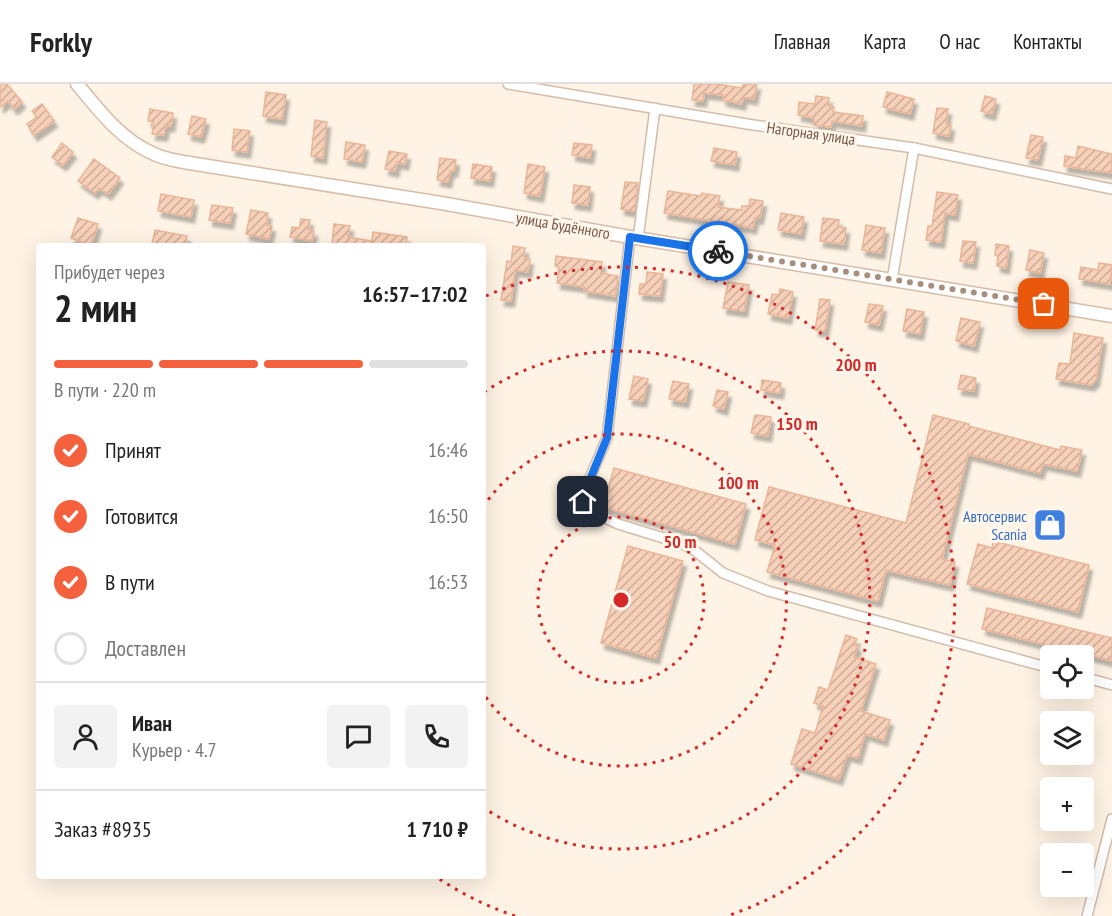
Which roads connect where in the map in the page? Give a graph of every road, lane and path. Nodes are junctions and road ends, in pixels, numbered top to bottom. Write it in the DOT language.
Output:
graph roads {
  1 [pos="76,84"];
  2 [pos="508,84"];
  3 [pos="655,108"];
  4 [pos="914,148"];
  5 [pos="1112,189"];
  6 [pos="634,238"];
  7 [pos="892,280"];
  8 [pos="1112,316"];
  9 [pos="1040,665"];
  10 [pos="1094,680"];
  11 [pos="1112,685"];
  12 [pos="1112,819"];
  13 [pos="1087,916"];
  1 -- 6 [label="main road, улица Будённого"];
  2 -- 3 [label="street, Нагорная улица"];
  3 -- 4 [label="street, Нагорная улица"];
  3 -- 6 [label="street"];
  4 -- 5 [label="street, Нагорная улица"];
  4 -- 7 [label="street"];
  6 -- 7 [label="main road, улица Будённого"];
  6 -- 9 [label="street"];
  7 -- 8 [label="main road, улица Будённого"];
  10 -- 11 [label="street"];
  12 -- 13 [label="street"];
}
